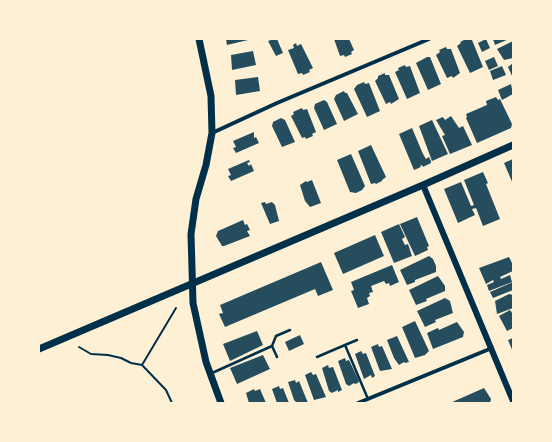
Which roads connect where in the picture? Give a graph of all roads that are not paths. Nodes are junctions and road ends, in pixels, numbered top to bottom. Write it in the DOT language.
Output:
graph roads {
  1 [pos="199,39"];
  2 [pos="429,39"];
  3 [pos="212,133"];
  4 [pos="513,144"];
  5 [pos="423,185"];
  6 [pos="192,284"];
  7 [pos="290,330"];
  8 [pos="357,340"];
  9 [pos="345,345"];
  10 [pos="272,346"];
  11 [pos="492,347"];
  12 [pos="39,349"];
  13 [pos="317,356"];
  14 [pos="277,357"];
  15 [pos="210,374"];
  16 [pos="368,399"];
  17 [pos="513,400"];
  18 [pos="221,403"];
  19 [pos="358,403"];
  1 -- 3 [label="main road"];
  2 -- 3 [label="street"];
  3 -- 6 [label="main road"];
  4 -- 5 [label="main road"];
  5 -- 6 [label="main road"];
  5 -- 11 [label="street"];
  6 -- 12 [label="main road"];
  6 -- 15 [label="main road"];
  7 -- 10 [label="lane"];
  8 -- 9 [label="lane"];
  9 -- 13 [label="lane"];
  9 -- 16 [label="lane"];
  10 -- 14 [label="lane"];
  10 -- 15 [label="lane"];
  11 -- 16 [label="street"];
  11 -- 17 [label="street"];
  15 -- 18 [label="main road"];
  16 -- 19 [label="street"];
}
